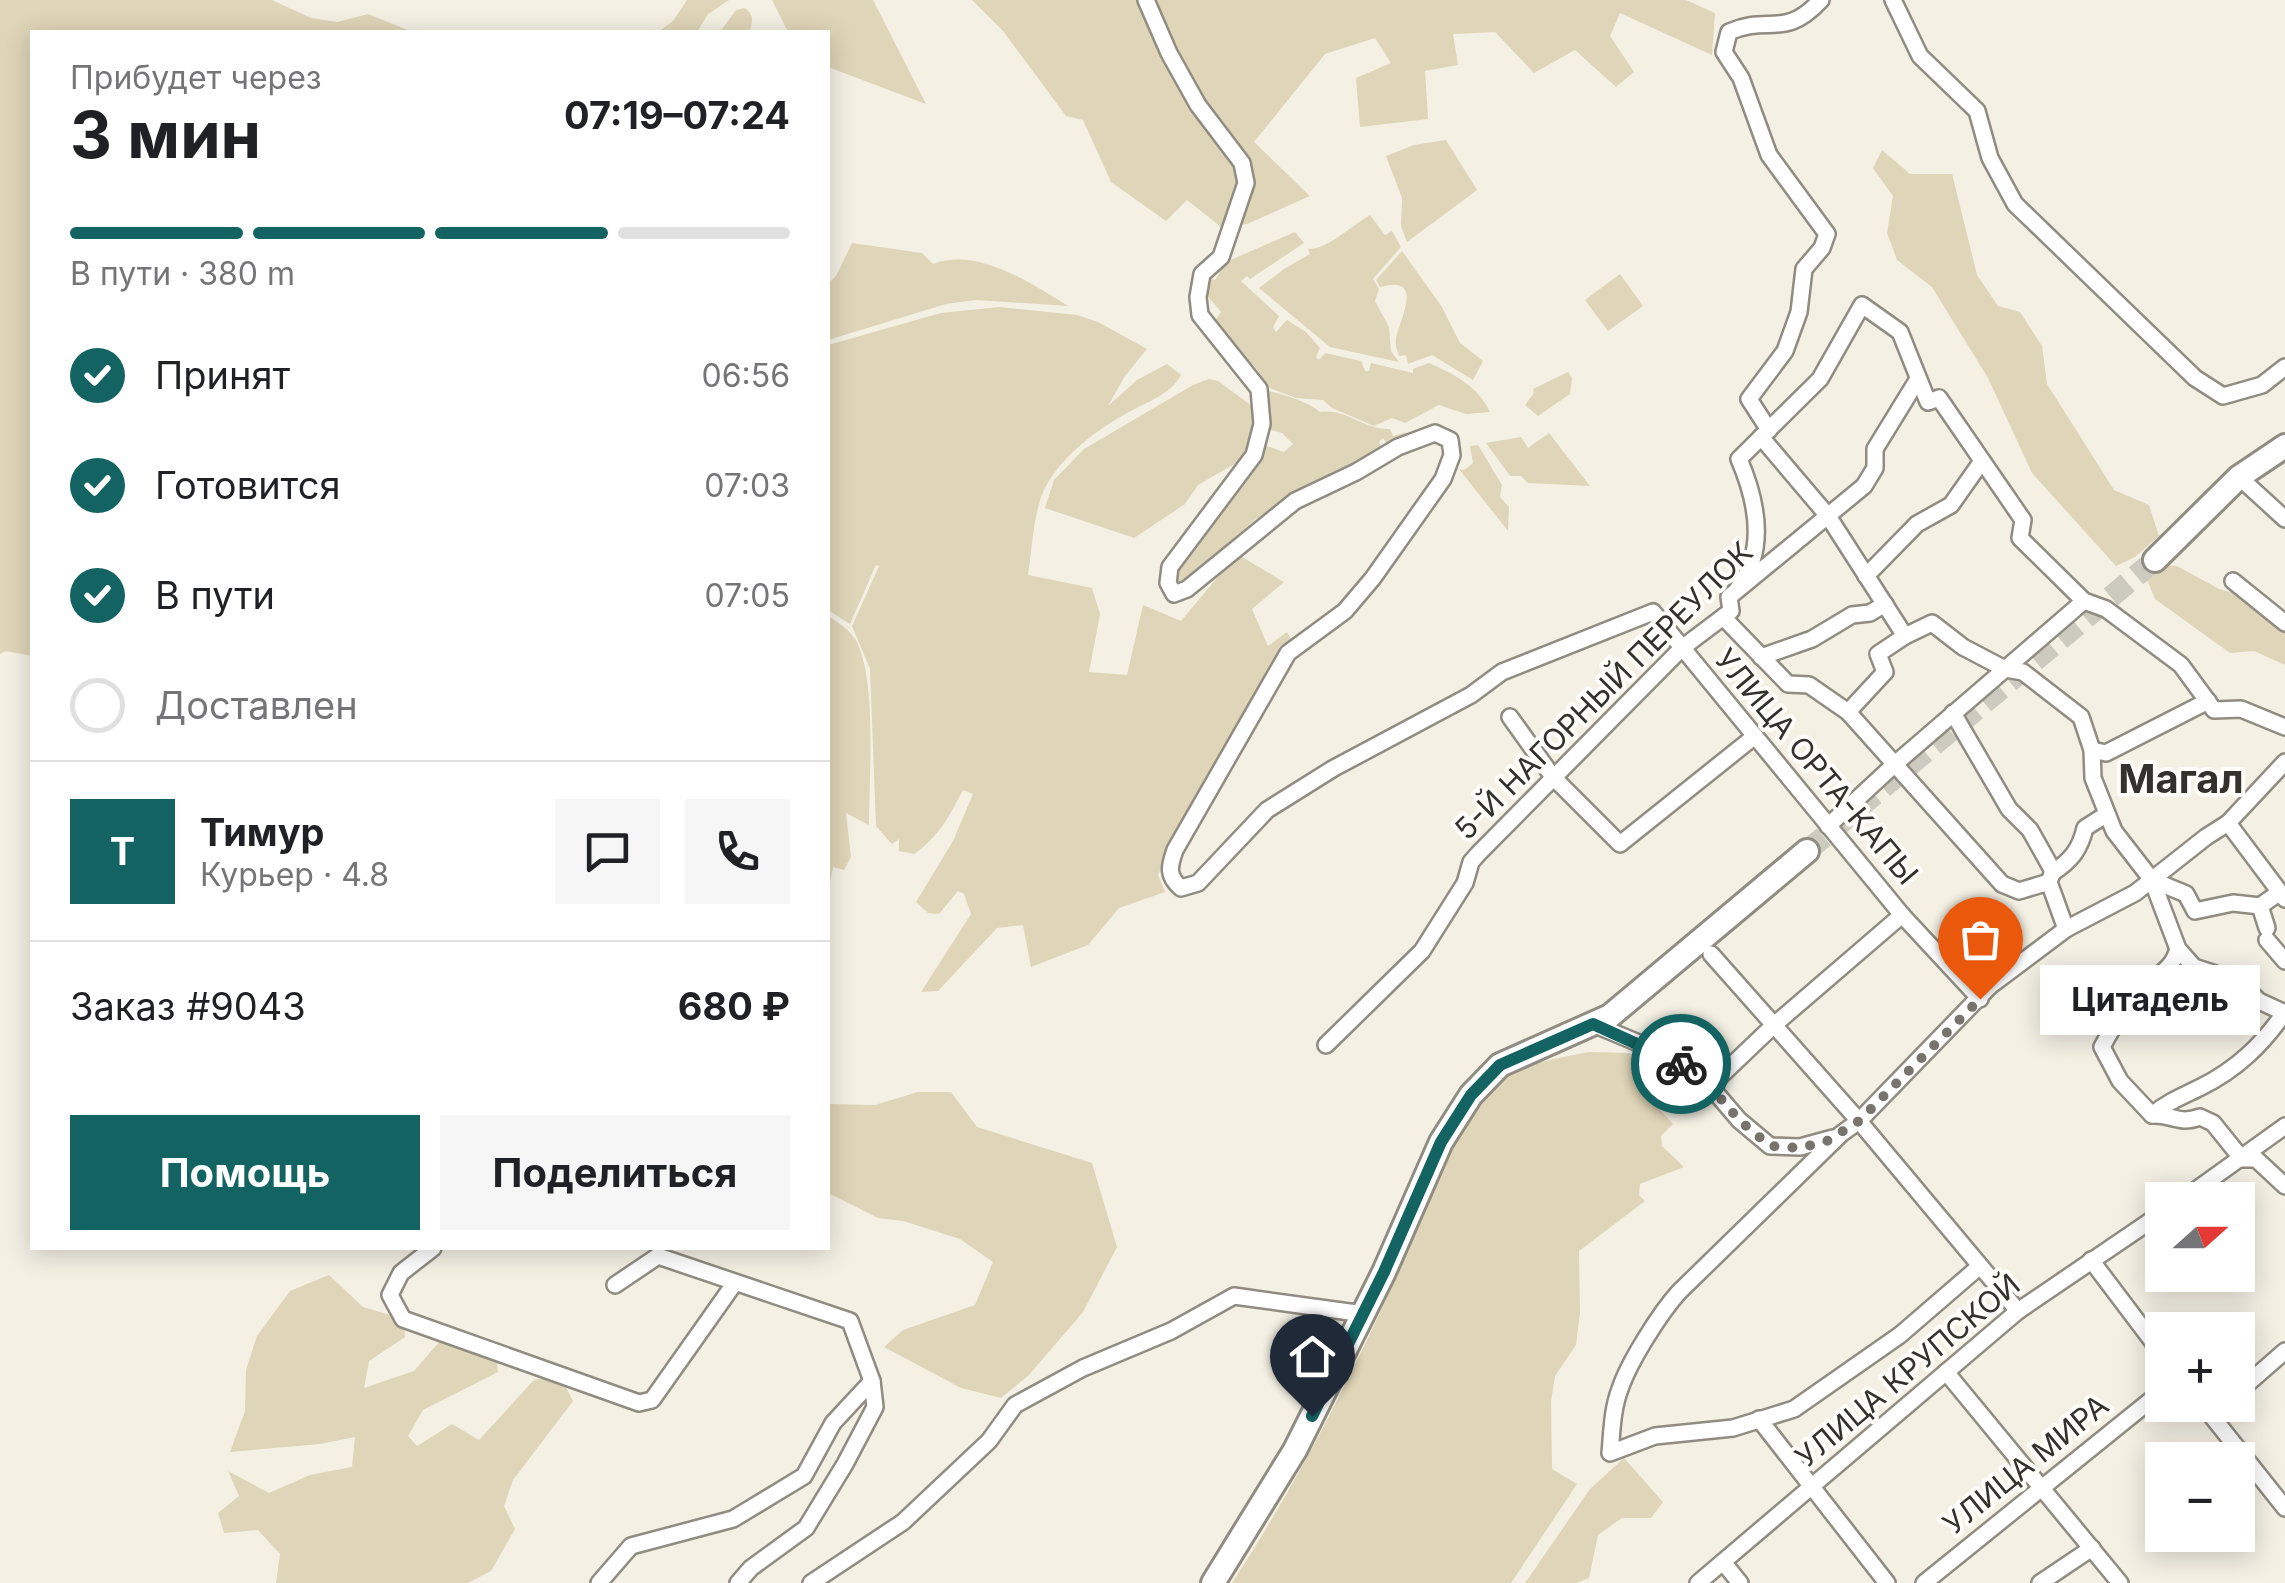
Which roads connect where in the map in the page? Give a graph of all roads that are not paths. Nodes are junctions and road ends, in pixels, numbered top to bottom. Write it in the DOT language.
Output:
graph roads {
  1 [pos="1146,0"];
  2 [pos="1822,0"];
  3 [pos="1893,0"];
  4 [pos="2285,366"];
  5 [pos="1918,379"];
  6 [pos="1765,433"];
  7 [pos="2285,446"];
  8 [pos="1982,461"];
  9 [pos="2239,476"];
  10 [pos="1828,516"];
  11 [pos="2285,519"];
  12 [pos="2156,560"];
  13 [pos="1866,576"];
  14 [pos="2233,581"];
  15 [pos="1738,588"];
  16 [pos="2084,602"];
  17 [pos="1885,604"];
  18 [pos="1653,612"];
  19 [pos="1723,617"];
  20 [pos="2285,623"];
  21 [pos="1905,636"];
  22 [pos="1682,648"];
  23 [pos="1761,657"];
  24 [pos="2004,669"];
  25 [pos="2208,702"];
  26 [pos="1848,712"];
  27 [pos="1954,714"];
  28 [pos="1510,717"];
  29 [pos="2285,727"];
  30 [pos="1755,736"];
  31 [pos="2092,750"];
  32 [pos="2285,762"];
  33 [pos="1895,764"];
  34 [pos="1553,776"];
  35 [pos="2107,814"];
  36 [pos="2228,823"];
  37 [pos="1828,826"];
  38 [pos="1807,851"];
  39 [pos="2051,878"];
  40 [pos="2152,880"];
  41 [pos="2283,896"];
  42 [pos="2260,906"];
  43 [pos="1902,914"];
  44 [pos="2066,929"];
  45 [pos="2178,948"];
  46 [pos="1710,954"];
  47 [pos="2285,960"];
  48 [pos="1980,999"];
  49 [pos="2285,1013"];
  50 [pos="1593,1024"];
  51 [pos="1774,1025"];
  52 [pos="1326,1045"];
  53 [pos="1710,1086"];
  54 [pos="2152,1116"];
  55 [pos="1859,1121"];
  56 [pos="2285,1126"];
  57 [pos="1841,1134"];
  58 [pos="2242,1159"];
  59 [pos="2208,1182"];
  60 [pos="2285,1186"];
  61 [pos="2145,1224"];
  62 [pos="430,1250"];
  63 [pos="2091,1260"];
  64 [pos="1980,1266"];
  65 [pos="734,1284"];
  66 [pos="615,1286"];
  67 [pos="2018,1311"];
  68 [pos="1364,1314"];
  69 [pos="2145,1331"];
  70 [pos="2285,1350"];
  71 [pos="1946,1372"];
  72 [pos="2255,1377"];
  73 [pos="872,1380"];
  74 [pos="2145,1405"];
  75 [pos="1760,1419"];
  76 [pos="2222,1422"];
  77 [pos="2042,1487"];
  78 [pos="1812,1488"];
  79 [pos="2285,1508"];
  80 [pos="2092,1548"];
  81 [pos="1723,1562"];
  82 [pos="600,1583"];
  83 [pos="738,1583"];
  84 [pos="812,1583"];
  85 [pos="1213,1583"];
  86 [pos="1698,1583"];
  87 [pos="1740,1583"];
  88 [pos="1886,1583"];
  89 [pos="1924,1583"];
  90 [pos="2040,1583"];
  91 [pos="2120,1583"];
  1 -- 18 [label="street, 5-Й НАГОРНЫЙ ПЕРЕУЛОК"];
  2 -- 6 [label="street"];
  3 -- 4 [label="street"];
  5 -- 6 [label="street"];
  5 -- 8 [label="street"];
  5 -- 10 [label="street, 5-Й НАГОРНЫЙ ПЕРЕУЛОК"];
  6 -- 10 [label="street"];
  6 -- 15 [label="street"];
  7 -- 9 [label="highway"];
  8 -- 13 [label="street"];
  8 -- 16 [label="street"];
  9 -- 11 [label="street"];
  9 -- 12 [label="highway"];
  10 -- 13 [label="street"];
  10 -- 15 [label="street, 5-Й НАГОРНЫЙ ПЕРЕУЛОК"];
  13 -- 17 [label="street"];
  14 -- 20 [label="street"];
  15 -- 19 [label="street, 5-Й НАГОРНЫЙ ПЕРЕУЛОК"];
  16 -- 24 [label="street"];
  16 -- 25 [label="street"];
  17 -- 21 [label="street"];
  17 -- 23 [label="street"];
  18 -- 22 [label="street, УЛИЦА ОРТА-КАПЫ"];
  19 -- 22 [label="street, 5-Й НАГОРНЫЙ ПЕРЕУЛОК"];
  19 -- 23 [label="street"];
  21 -- 24 [label="street"];
  21 -- 26 [label="street"];
  22 -- 30 [label="street, УЛИЦА ОРТА-КАПЫ"];
  22 -- 34 [label="street, 5-Й НАГОРНЫЙ ПЕРЕУЛОК"];
  23 -- 26 [label="street"];
  24 -- 27 [label="street"];
  24 -- 31 [label="street"];
  25 -- 29 [label="street"];
  25 -- 31 [label="street"];
  26 -- 33 [label="street"];
  27 -- 33 [label="street"];
  27 -- 39 [label="street"];
  28 -- 34 [label="street"];
  30 -- 34 [label="street"];
  30 -- 37 [label="street, УЛИЦА ОРТА-КАПЫ"];
  31 -- 35 [label="street"];
  32 -- 36 [label="street"];
  33 -- 37 [label="street"];
  33 -- 39 [label="street"];
  34 -- 52 [label="street, 5-Й НАГОРНЫЙ ПЕРЕУЛОК"];
  35 -- 39 [label="street"];
  35 -- 40 [label="street"];
  36 -- 40 [label="street"];
  36 -- 41 [label="street"];
  37 -- 43 [label="street, УЛИЦА ОРТА-КАПЫ"];
  38 -- 50 [label="highway"];
  39 -- 44 [label="street"];
  40 -- 42 [label="street"];
  40 -- 44 [label="street"];
  40 -- 45 [label="street"];
  41 -- 42 [label="street"];
  42 -- 47 [label="street"];
  43 -- 48 [label="street, УЛИЦА ОРТА-КАПЫ"];
  43 -- 51 [label="street"];
  44 -- 48 [label="street"];
  45 -- 49 [label="street"];
  45 -- 54 [label="street"];
  46 -- 51 [label="street"];
  48 -- 55 [label="street"];
  49 -- 54 [label="street"];
  50 -- 53 [label="street"];
  50 -- 68 [label="highway"];
  51 -- 53 [label="street"];
  51 -- 55 [label="street"];
  53 -- 57 [label="street"];
  54 -- 58 [label="street"];
  55 -- 57 [label="street"];
  55 -- 64 [label="street"];
  56 -- 58 [label="street"];
  57 -- 75 [label="street"];
  58 -- 59 [label="street"];
  58 -- 60 [label="street"];
  61 -- 63 [label="street, УЛИЦА КРУПСКОЙ"];
  62 -- 65 [label="street"];
  63 -- 67 [label="street, УЛИЦА КРУПСКОЙ"];
  63 -- 69 [label="street"];
  64 -- 67 [label="street"];
  64 -- 75 [label="street"];
  65 -- 66 [label="street"];
  65 -- 73 [label="street"];
  67 -- 71 [label="street, УЛИЦА КРУПСКОЙ"];
  68 -- 84 [label="street"];
  68 -- 85 [label="highway"];
  70 -- 72 [label="street"];
  71 -- 77 [label="street"];
  71 -- 78 [label="street, УЛИЦА КРУПСКОЙ"];
  73 -- 82 [label="street"];
  73 -- 83 [label="street"];
  74 -- 77 [label="street, УЛИЦА МИРА"];
  75 -- 78 [label="street"];
  76 -- 79 [label="street"];
  77 -- 80 [label="street"];
  77 -- 89 [label="street, УЛИЦА МИРА"];
  78 -- 81 [label="street, УЛИЦА КРУПСКОЙ"];
  78 -- 88 [label="street"];
  80 -- 90 [label="street"];
  80 -- 91 [label="street"];
  81 -- 86 [label="street, УЛИЦА КРУПСКОЙ"];
  81 -- 87 [label="street"];
}
